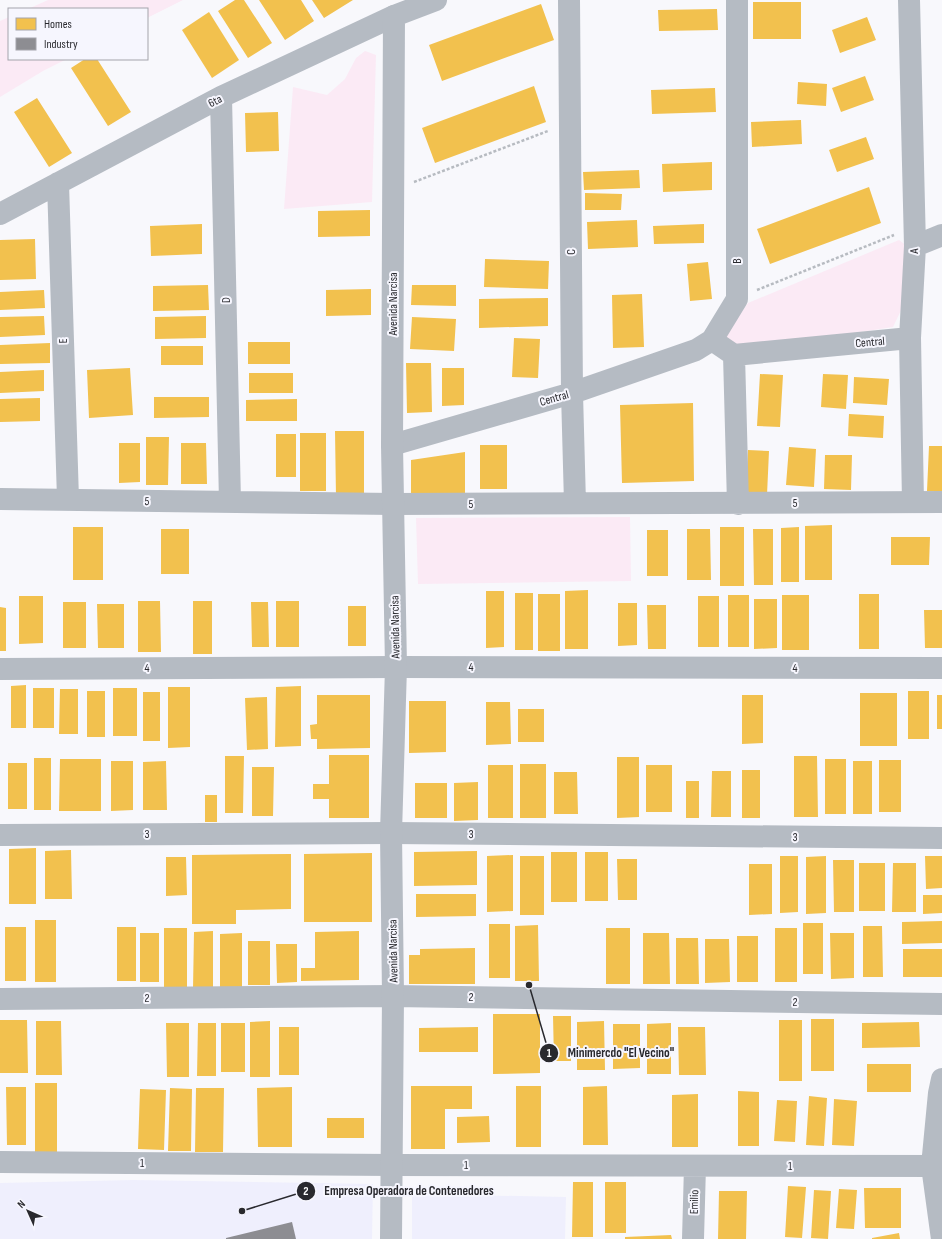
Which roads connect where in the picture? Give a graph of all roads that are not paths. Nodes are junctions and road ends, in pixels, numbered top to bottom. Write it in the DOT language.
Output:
graph roads {
  1 [pos="436,0"];
  2 [pos="568,0"];
  3 [pos="737,0"];
  4 [pos="909,0"];
  5 [pos="394,16"];
  6 [pos="221,97"];
  7 [pos="58,183"];
  8 [pos="0,214"];
  9 [pos="942,235"];
  10 [pos="914,236"];
  11 [pos="910,338"];
  12 [pos="712,340"];
  13 [pos="734,355"];
  14 [pos="572,393"];
  15 [pos="392,445"];
  16 [pos="0,499"];
  17 [pos="68,499"];
  18 [pos="230,502"];
  19 [pos="913,502"];
  20 [pos="942,502"];
  21 [pos="575,503"];
  22 [pos="394,504"];
  23 [pos="738,504"];
  24 [pos="396,667"];
  25 [pos="942,668"];
  26 [pos="0,669"];
  27 [pos="391,833"];
  28 [pos="0,835"];
  29 [pos="942,838"];
  30 [pos="394,996"];
  31 [pos="0,999"];
  32 [pos="942,1004"];
  33 [pos="942,1079"];
  34 [pos="0,1162"];
  35 [pos="392,1165"];
  36 [pos="695,1166"];
  37 [pos="937,1166"];
  38 [pos="391,1239"];
  39 [pos="693,1239"];
  40 [pos="942,1239"];
  1 -- 5 [label="street, 6ta"];
  2 -- 14 [label="street, C"];
  3 -- 12 [label="street, B"];
  4 -- 10 [label="street, A"];
  5 -- 6 [label="street, 6ta"];
  5 -- 15 [label="street, Avenida Narcisa"];
  6 -- 7 [label="street, 6ta"];
  6 -- 18 [label="street, D"];
  7 -- 8 [label="street, 6ta"];
  7 -- 17 [label="street, E"];
  9 -- 10 [label="street"];
  10 -- 11 [label="street, A"];
  11 -- 13 [label="street, Central"];
  11 -- 19 [label="street, A"];
  12 -- 13 [label="street"];
  12 -- 14 [label="street, Central"];
  13 -- 23 [label="street"];
  14 -- 15 [label="street, Central"];
  14 -- 21 [label="street, C"];
  15 -- 22 [label="street, Avenida Narcisa"];
  16 -- 17 [label="street, 5"];
  17 -- 18 [label="street, 5"];
  18 -- 22 [label="street, 5"];
  19 -- 20 [label="street, 5"];
  19 -- 23 [label="street, 5"];
  21 -- 22 [label="street, 5"];
  21 -- 23 [label="street, 5"];
  22 -- 24 [label="street, Avenida Narcisa"];
  24 -- 25 [label="street, 4"];
  24 -- 26 [label="street, 4"];
  24 -- 27 [label="street, Avenida Narcisa"];
  27 -- 28 [label="street, 3"];
  27 -- 29 [label="street, 3"];
  27 -- 30 [label="street, Avenida Narcisa"];
  30 -- 31 [label="street, 2"];
  30 -- 32 [label="street, 2"];
  30 -- 35 [label="street, Avenida Narcisa"];
  33 -- 37 [label="street"];
  34 -- 35 [label="street, 1"];
  35 -- 36 [label="street, 1"];
  35 -- 38 [label="street, Avenida Narcisa"];
  36 -- 37 [label="street, 1"];
  36 -- 39 [label="street, Emilio"];
  37 -- 40 [label="street"];
}
